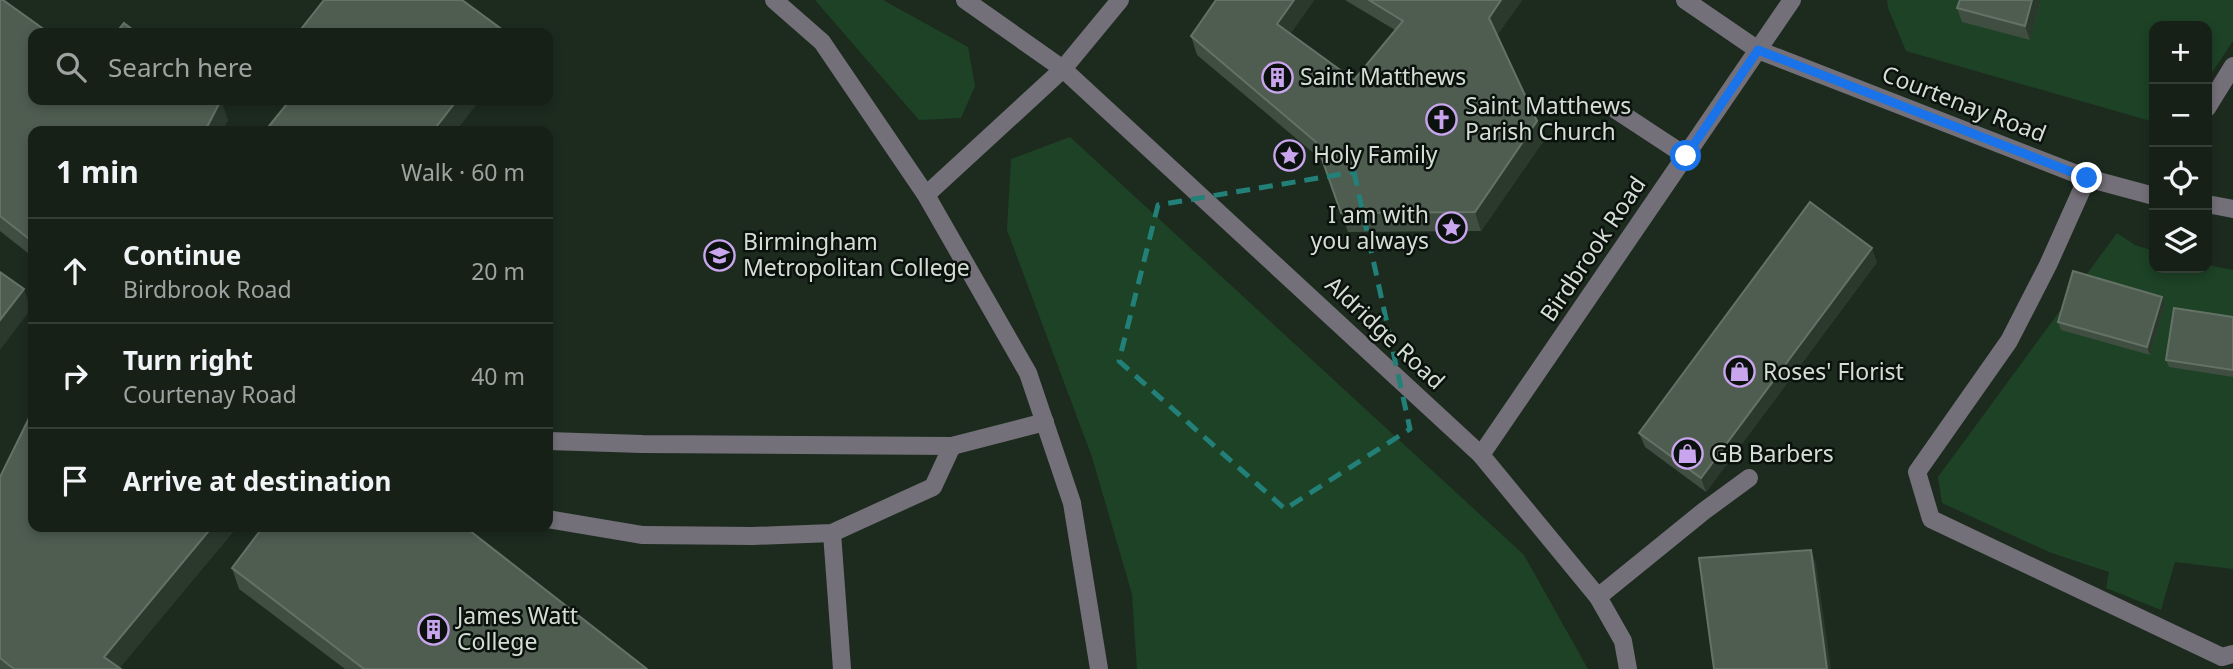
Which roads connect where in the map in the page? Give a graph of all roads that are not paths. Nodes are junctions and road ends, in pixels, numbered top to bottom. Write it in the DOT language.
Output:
graph roads {
  1 [pos="774,0"];
  2 [pos="965,0"];
  3 [pos="1120,0"];
  4 [pos="1685,0"];
  5 [pos="1792,0"];
  6 [pos="1758,50"];
  7 [pos="2233,66"];
  8 [pos="1063,69"];
  9 [pos="2212,100"];
  10 [pos="1616,110"];
  11 [pos="1686,156"];
  12 [pos="2087,178"];
  13 [pos="2149,193"];
  14 [pos="926,195"];
  15 [pos="2212,205"];
  16 [pos="2233,209"];
  17 [pos="1045,422"];
  18 [pos="553,441"];
  19 [pos="951,446"];
  20 [pos="1482,455"];
  21 [pos="1749,478"];
  22 [pos="553,520"];
  23 [pos="832,533"];
  24 [pos="1598,597"];
  25 [pos="2233,653"];
  26 [pos="842,669"];
  27 [pos="1099,669"];
  28 [pos="1628,669"];
  1 -- 14 [label="street"];
  2 -- 8 [label="street, Aldridge Road"];
  3 -- 8 [label="street"];
  4 -- 6 [label="street, Courtenay Road"];
  5 -- 6 [label="street, Birdbrook Road"];
  6 -- 11 [label="street, Birdbrook Road"];
  6 -- 12 [label="street, Courtenay Road"];
  7 -- 9 [label="street"];
  8 -- 14 [label="street"];
  8 -- 20 [label="street, Aldridge Road"];
  10 -- 11 [label="street"];
  11 -- 20 [label="street, Birdbrook Road"];
  12 -- 13 [label="street, Courtenay Road"];
  12 -- 25 [label="street"];
  14 -- 17 [label="street"];
  15 -- 16 [label="street"];
  17 -- 19 [label="street"];
  17 -- 27 [label="street"];
  18 -- 19 [label="street"];
  19 -- 23 [label="street"];
  20 -- 24 [label="street, Aldridge Road"];
  21 -- 24 [label="street"];
  22 -- 23 [label="street"];
  23 -- 26 [label="street"];
  24 -- 28 [label="street, Aldridge Road"];
}
